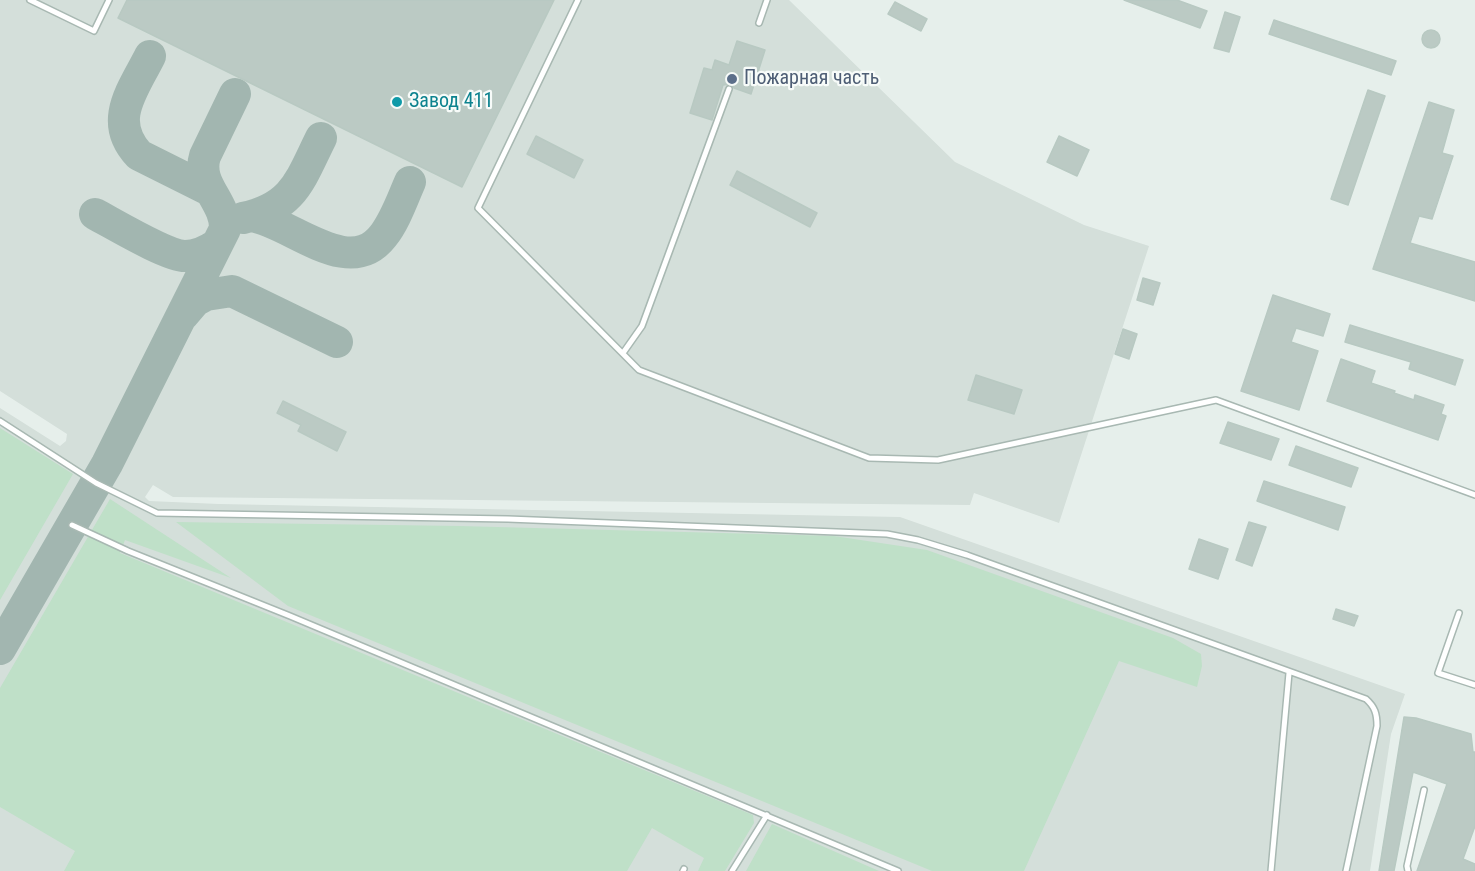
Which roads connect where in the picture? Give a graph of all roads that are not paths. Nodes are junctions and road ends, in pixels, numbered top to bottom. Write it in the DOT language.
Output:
graph roads {
  1 [pos="30,0"];
  2 [pos="109,0"];
  3 [pos="578,0"];
  4 [pos="767,0"];
  5 [pos="759,23"];
  6 [pos="729,89"];
  7 [pos="624,353"];
  8 [pos="0,421"];
  9 [pos="1475,495"];
  10 [pos="72,525"];
  11 [pos="1459,613"];
  12 [pos="1289,673"];
  13 [pos="1475,686"];
  14 [pos="1424,790"];
  15 [pos="767,815"];
  16 [pos="732,871"];
  17 [pos="898,871"];
  18 [pos="1271,871"];
  19 [pos="1346,871"];
  20 [pos="1408,871"];
  1 -- 2 [label="lane"];
  3 -- 7 [label="lane"];
  4 -- 5 [label="lane"];
  6 -- 7 [label="lane"];
  7 -- 9 [label="lane"];
  8 -- 12 [label="lane"];
  10 -- 15 [label="lane"];
  11 -- 13 [label="lane"];
  12 -- 18 [label="lane"];
  12 -- 19 [label="lane"];
  14 -- 20 [label="lane"];
  15 -- 16 [label="lane"];
  15 -- 17 [label="lane"];
}
